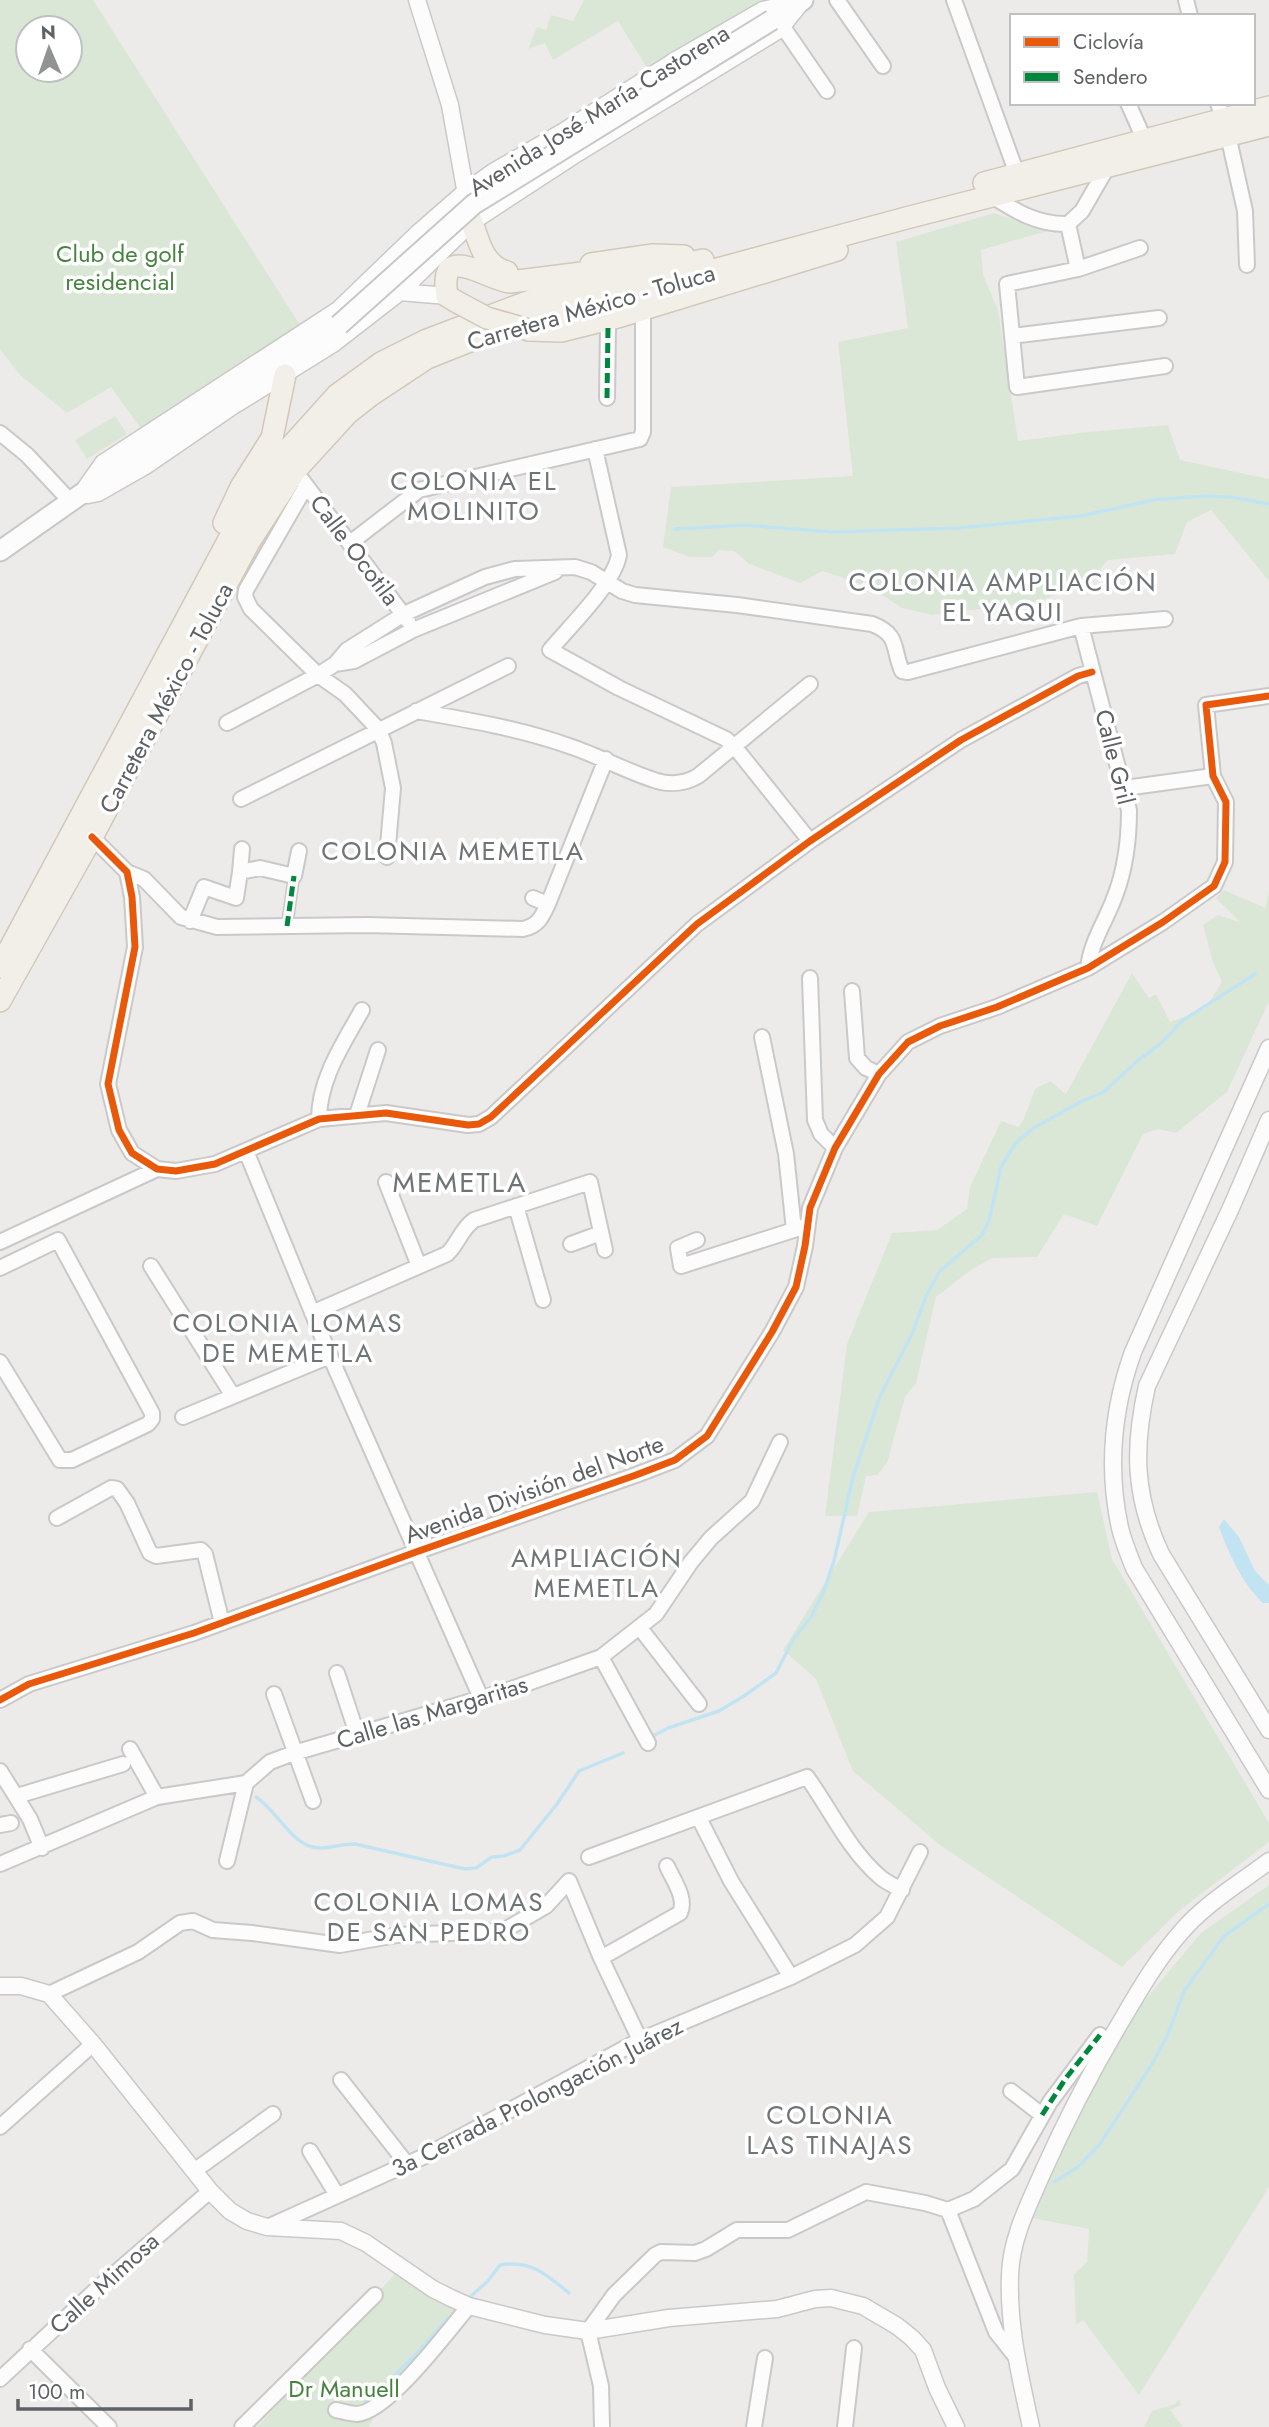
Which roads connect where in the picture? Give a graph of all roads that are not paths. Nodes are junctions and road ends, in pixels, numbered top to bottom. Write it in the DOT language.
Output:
graph roads {
  1 [pos="416,0"];
  2 [pos="803,0"];
  3 [pos="837,0"];
  4 [pos="954,0"];
  5 [pos="777,23"];
  6 [pos="883,66"];
  7 [pos="827,91"];
  8 [pos="1129,105"];
  9 [pos="1269,107"];
  10 [pos="1223,119"];
  11 [pos="1269,125"];
  12 [pos="561,134"];
  13 [pos="1144,139"];
  14 [pos="573,156"];
  15 [pos="1108,166"];
  16 [pos="1017,174"];
  17 [pos="465,192"];
  18 [pos="992,196"];
  19 [pos="910,216"];
  20 [pos="472,222"];
  21 [pos="1068,224"];
  22 [pos="1140,248"];
  23 [pos="681,256"];
  24 [pos="711,258"];
  25 [pos="1247,265"];
  26 [pos="1078,269"];
  27 [pos="446,274"];
  28 [pos="400,292"];
  29 [pos="452,299"];
  30 [pos="643,315"];
  31 [pos="1159,318"];
  32 [pos="608,327"];
  33 [pos="1012,336"];
  34 [pos="1165,366"];
  35 [pos="285,375"];
  36 [pos="607,398"];
  37 [pos="0,433"];
  38 [pos="595,449"];
  39 [pos="300,478"];
  40 [pos="75,499"];
  41 [pos="349,543"];
  42 [pos="0,551"];
  43 [pos="566,567"];
  44 [pos="608,581"];
  45 [pos="191,611"];
  46 [pos="404,614"];
  47 [pos="1165,619"];
  48 [pos="1081,626"];
  49 [pos="413,630"];
  50 [pos="335,664"];
  51 [pos="508,666"];
  52 [pos="1092,672"];
  53 [pos="318,675"];
  54 [pos="810,684"];
  55 [pos="1269,696"];
  56 [pos="416,711"];
  57 [pos="227,723"];
  58 [pos="378,729"];
  59 [pos="734,746"];
  60 [pos="606,759"];
  61 [pos="1213,776"];
  62 [pos="1125,788"];
  63 [pos="241,799"];
  64 [pos="92,837"];
  65 [pos="810,841"];
  66 [pos="242,849"];
  67 [pos="299,851"];
  68 [pos="387,857"];
  69 [pos="127,872"];
  70 [pos="240,872"];
  71 [pos="294,876"];
  72 [pos="533,898"];
  73 [pos="548,904"];
  74 [pos="190,921"];
  75 [pos="287,926"];
  76 [pos="0,967"];
  77 [pos="1088,968"];
  78 [pos="810,978"];
  79 [pos="852,991"];
  80 [pos="0,1001"];
  81 [pos="362,1010"];
  82 [pos="762,1037"];
  83 [pos="1269,1048"];
  84 [pos="378,1050"];
  85 [pos="879,1074"];
  86 [pos="357,1115"];
  87 [pos="319,1119"];
  88 [pos="1269,1120"];
  89 [pos="835,1148"];
  90 [pos="246,1151"];
  91 [pos="157,1169"];
  92 [pos="386,1182"];
  93 [pos="516,1206"];
  94 [pos="800,1228"];
  95 [pos="601,1233"];
  96 [pos="697,1240"];
  97 [pos="0,1242"];
  98 [pos="571,1244"];
  99 [pos="605,1250"];
  100 [pos="151,1266"];
  101 [pos="419,1266"];
  102 [pos="0,1268"];
  103 [pos="543,1300"];
  104 [pos="312,1313"];
  105 [pos="330,1356"];
  106 [pos="0,1362"];
  107 [pos="233,1396"];
  108 [pos="183,1417"];
  109 [pos="780,1442"];
  110 [pos="57,1518"];
  111 [pos="416,1552"];
  112 [pos="222,1623"];
  113 [pos="640,1628"];
  114 [pos="601,1657"];
  115 [pos="337,1673"];
  116 [pos="274,1694"];
  117 [pos="481,1698"];
  118 [pos="0,1700"];
  119 [pos="699,1704"];
  120 [pos="1269,1730"];
  121 [pos="357,1734"];
  122 [pos="648,1743"];
  123 [pos="130,1749"];
  124 [pos="295,1753"];
  125 [pos="123,1764"];
  126 [pos="0,1771"];
  127 [pos="246,1783"];
  128 [pos="1269,1790"];
  129 [pos="17,1796"];
  130 [pos="158,1797"];
  131 [pos="313,1801"];
  132 [pos="699,1818"];
  133 [pos="42,1848"];
  134 [pos="920,1852"];
  135 [pos="589,1857"];
  136 [pos="227,1861"];
  137 [pos="1269,1861"];
  138 [pos="0,1864"];
  139 [pos="667,1866"];
  140 [pos="902,1890"];
  141 [pos="601,1958"];
  142 [pos="791,1977"];
  143 [pos="0,1986"];
  144 [pos="49,1994"];
  145 [pos="1100,2035"];
  146 [pos="640,2040"];
  147 [pos="93,2044"];
  148 [pos="341,2080"];
  149 [pos="1011,2091"];
  150 [pos="273,2113"];
  151 [pos="1042,2115"];
  152 [pos="0,2127"];
  153 [pos="310,2151"];
  154 [pos="407,2164"];
  155 [pos="194,2171"];
  156 [pos="210,2191"];
  157 [pos="337,2195"];
  158 [pos="948,2210"];
  159 [pos="267,2227"];
  160 [pos="375,2295"];
  161 [pos="469,2306"];
  162 [pos="588,2331"];
  163 [pos="854,2348"];
  164 [pos="30,2349"];
  165 [pos="1015,2356"];
  166 [pos="765,2358"];
  167 [pos="0,2379"];
  168 [pos="335,2410"];
  169 [pos="109,2427"];
  170 [pos="242,2427"];
  171 [pos="601,2427"];
  172 [pos="754,2427"];
  173 [pos="845,2427"];
  174 [pos="956,2427"];
  175 [pos="1031,2427"];
  1 -- 17 [label="street"];
  2 -- 5 [label="main road, Avenida José María Castorena"];
  2 -- 12 [label="street, Avenida José María Castorena"];
  3 -- 6 [label="street"];
  4 -- 16 [label="street"];
  5 -- 7 [label="street"];
  5 -- 14 [label="street, Avenida José María Castorena"];
  5 -- 40 [label="main road, Avenida José María Castorena, bridge"];
  8 -- 13 [label="street"];
  9 -- 10 [label="main road, Carretera México - Toluca"];
  10 -- 11 [label="main road, Carretera México - Toluca"];
  10 -- 13 [label="main road, Carretera México - Toluca"];
  10 -- 15 [label="main road, Carretera México - Toluca"];
  10 -- 25 [label="street"];
  12 -- 14 [label="street"];
  12 -- 17 [label="street, Avenida José María Castorena"];
  13 -- 16 [label="main road, Carretera México - Toluca"];
  14 -- 20 [label="street, Avenida José María Castorena"];
  15 -- 18 [label="main road, Carretera México - Toluca"];
  15 -- 21 [label="street"];
  16 -- 24 [label="main road, Carretera México - Toluca"];
  17 -- 20 [label="street"];
  17 -- 40 [label="street, Avenida José María Castorena"];
  18 -- 19 [label="main road, Carretera México - Toluca"];
  18 -- 21 [label="street"];
  19 -- 29 [label="main road, bridge"];
  19 -- 39 [label="main road, Carretera México - Toluca"];
  20 -- 23 [label="main road"];
  20 -- 27 [label="street"];
  20 -- 28 [label="street, Avenida José María Castorena"];
  21 -- 26 [label="street"];
  22 -- 26 [label="street"];
  23 -- 24 [label="main road"];
  23 -- 27 [label="main road"];
  24 -- 45 [label="main road, Carretera México - Toluca"];
  26 -- 33 [label="street"];
  27 -- 29 [label="main road"];
  28 -- 29 [label="street"];
  28 -- 35 [label="street, Avenida José María Castorena"];
  30 -- 38 [label="street"];
  31 -- 33 [label="street"];
  32 -- 36 [label="street"];
  33 -- 34 [label="street"];
  35 -- 40 [label="street, Avenida José María Castorena"];
  35 -- 45 [label="main road"];
  37 -- 40 [label="street"];
  38 -- 41 [label="street"];
  38 -- 44 [label="street"];
  39 -- 41 [label="street, Calle Ocotila"];
  39 -- 53 [label="street"];
  39 -- 64 [label="main road, Carretera México - Toluca"];
  40 -- 42 [label="main road, Avenida José María Castorena"];
  41 -- 46 [label="street, Calle Ocotila"];
  43 -- 44 [label="street"];
  43 -- 46 [label="street"];
  43 -- 49 [label="street"];
  44 -- 48 [label="street"];
  44 -- 59 [label="street"];
  45 -- 76 [label="main road, Carretera México - Toluca"];
  46 -- 49 [label="street, Calle Ocotila"];
  46 -- 50 [label="street"];
  47 -- 48 [label="street"];
  48 -- 52 [label="street, Calle Gril"];
  49 -- 50 [label="street"];
  50 -- 53 [label="street"];
  51 -- 56 [label="street"];
  52 -- 62 [label="street, Calle Gril"];
  52 -- 65 [label="street"];
  53 -- 57 [label="street"];
  53 -- 58 [label="street"];
  54 -- 59 [label="street"];
  55 -- 61 [label="street, Avenida División del Norte"];
  56 -- 58 [label="street"];
  56 -- 60 [label="street"];
  58 -- 63 [label="street"];
  58 -- 68 [label="street"];
  59 -- 60 [label="street"];
  59 -- 65 [label="street"];
  60 -- 73 [label="street"];
  61 -- 62 [label="street"];
  61 -- 77 [label="street, Avenida División del Norte"];
  62 -- 77 [label="street, Calle Gril"];
  64 -- 69 [label="street"];
  64 -- 80 [label="main road, Carretera México - Toluca"];
  65 -- 86 [label="street"];
  66 -- 70 [label="street"];
  67 -- 71 [label="street"];
  69 -- 74 [label="street"];
  69 -- 91 [label="street"];
  70 -- 71 [label="street"];
  70 -- 74 [label="street"];
  71 -- 75 [label="street"];
  72 -- 73 [label="street"];
  73 -- 75 [label="street"];
  74 -- 75 [label="street"];
  77 -- 85 [label="street, Avenida División del Norte"];
  78 -- 89 [label="street"];
  79 -- 85 [label="street"];
  81 -- 87 [label="street"];
  82 -- 94 [label="street"];
  83 -- 128 [label="street"];
  84 -- 86 [label="street"];
  85 -- 89 [label="street, Avenida División del Norte"];
  86 -- 87 [label="street"];
  87 -- 90 [label="street"];
  88 -- 120 [label="street"];
  89 -- 94 [label="street, Avenida División del Norte"];
  90 -- 91 [label="street"];
  90 -- 104 [label="street"];
  91 -- 97 [label="street"];
  92 -- 101 [label="street"];
  93 -- 95 [label="street"];
  93 -- 101 [label="street"];
  93 -- 103 [label="street"];
  94 -- 96 [label="street"];
  94 -- 111 [label="street, Avenida División del Norte"];
  95 -- 98 [label="street"];
  95 -- 99 [label="street"];
  100 -- 107 [label="street"];
  101 -- 104 [label="street"];
  102 -- 106 [label="street"];
  104 -- 105 [label="street"];
  105 -- 107 [label="street"];
  105 -- 111 [label="street"];
  107 -- 108 [label="street"];
  109 -- 113 [label="street, Calle las Margaritas"];
  110 -- 112 [label="street"];
  111 -- 112 [label="street, Avenida División del Norte"];
  111 -- 117 [label="street"];
  112 -- 118 [label="street, Avenida División del Norte"];
  113 -- 114 [label="street, Calle las Margaritas"];
  113 -- 119 [label="street"];
  114 -- 117 [label="street, Calle las Margaritas"];
  114 -- 122 [label="street"];
  115 -- 121 [label="street"];
  116 -- 124 [label="street"];
  117 -- 121 [label="street, Calle las Margaritas"];
  121 -- 124 [label="street, Calle las Margaritas"];
  123 -- 130 [label="street"];
  124 -- 127 [label="street, Calle las Margaritas"];
  124 -- 131 [label="street"];
  125 -- 129 [label="street"];
  126 -- 129 [label="street"];
  127 -- 130 [label="street"];
  127 -- 136 [label="street"];
  129 -- 133 [label="street"];
  130 -- 133 [label="street"];
  132 -- 135 [label="street"];
  132 -- 140 [label="street"];
  132 -- 142 [label="street"];
  133 -- 138 [label="street"];
  134 -- 140 [label="street, 3a Cerrada Prolongación Juárez"];
  137 -- 165 [label="street"];
  139 -- 141 [label="street"];
  140 -- 142 [label="street, 3a Cerrada Prolongación Juárez"];
  141 -- 144 [label="street"];
  141 -- 146 [label="street"];
  142 -- 146 [label="street, 3a Cerrada Prolongación Juárez"];
  143 -- 144 [label="street"];
  144 -- 147 [label="street"];
  145 -- 151 [label="street"];
  146 -- 154 [label="street, 3a Cerrada Prolongación Juárez"];
  147 -- 152 [label="street"];
  147 -- 155 [label="street"];
  148 -- 154 [label="street"];
  149 -- 151 [label="street"];
  150 -- 155 [label="street"];
  151 -- 158 [label="street"];
  153 -- 157 [label="street"];
  154 -- 157 [label="street, 3a Cerrada Prolongación Juárez"];
  155 -- 156 [label="street"];
  156 -- 159 [label="street"];
  156 -- 164 [label="street, Calle Mimosa"];
  157 -- 159 [label="street, 3a Cerrada Prolongación Juárez"];
  158 -- 162 [label="street"];
  158 -- 165 [label="street"];
  159 -- 161 [label="street"];
  160 -- 170 [label="street"];
  161 -- 162 [label="street"];
  161 -- 168 [label="street"];
  162 -- 171 [label="street"];
  162 -- 174 [label="street"];
  163 -- 173 [label="street"];
  164 -- 167 [label="street, Calle Mimosa"];
  164 -- 169 [label="street"];
  165 -- 175 [label="street"];
  166 -- 172 [label="street"];
}
